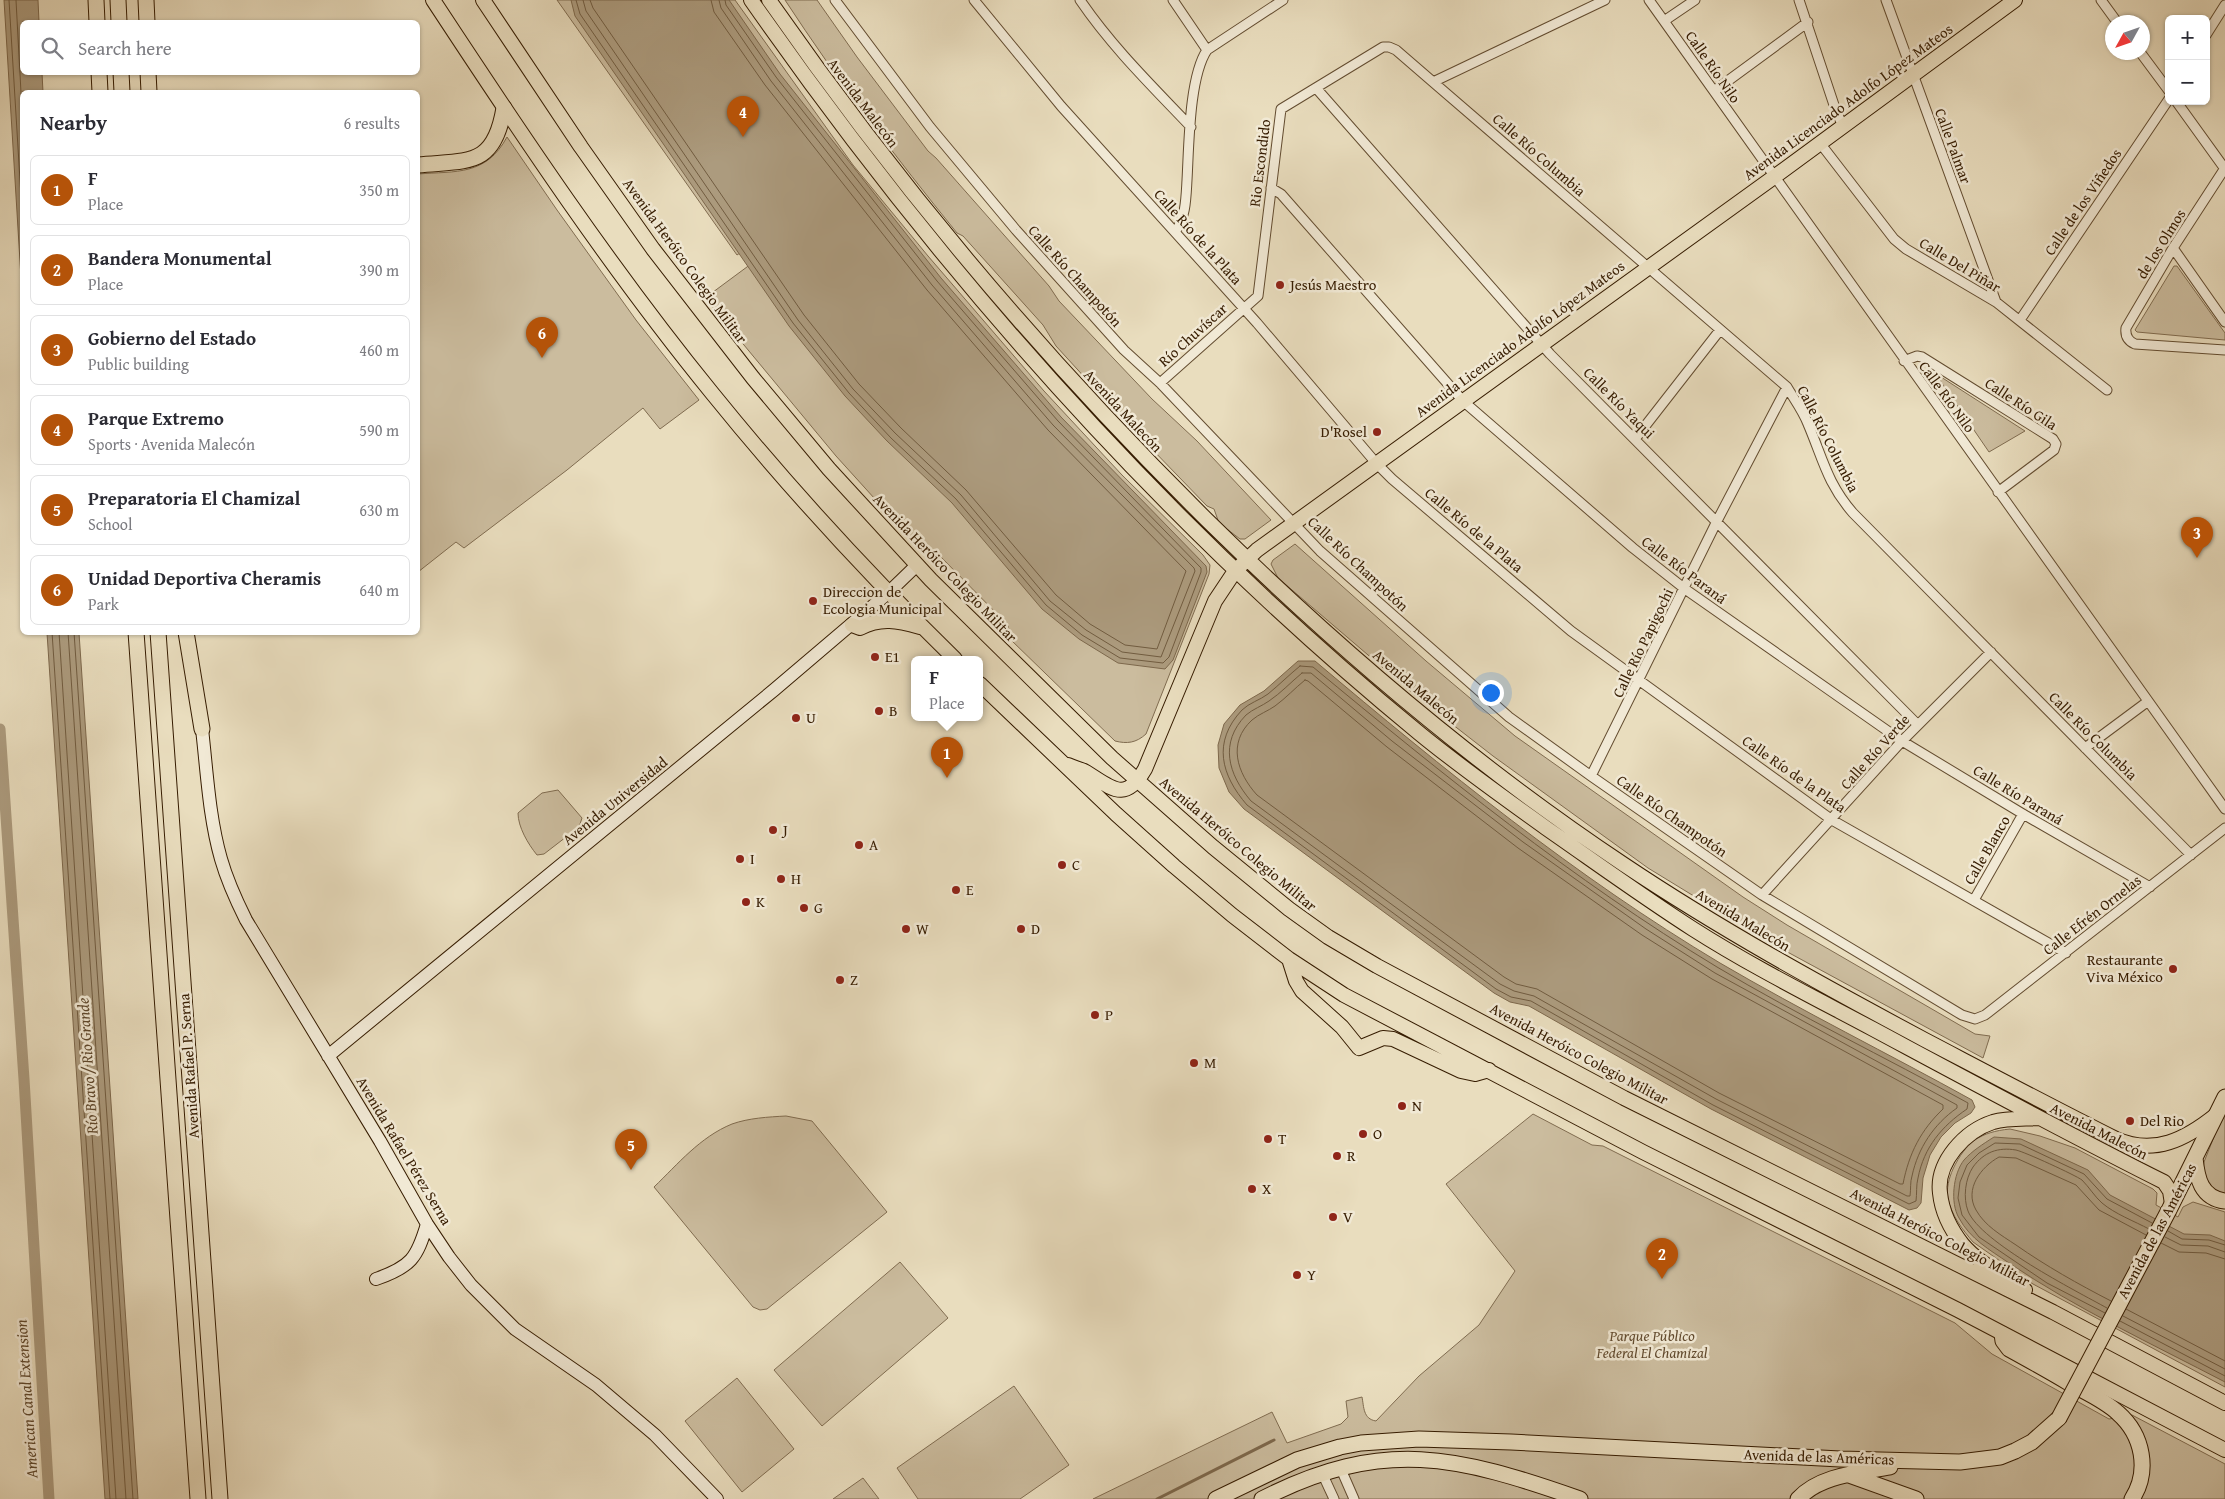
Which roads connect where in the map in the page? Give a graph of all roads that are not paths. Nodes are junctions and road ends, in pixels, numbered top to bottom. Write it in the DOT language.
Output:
graph roads {
  1 [pos="96,0"];
  2 [pos="118,0"];
  3 [pos="146,0"];
  4 [pos="433,0"];
  5 [pos="484,0"];
  6 [pos="751,0"];
  7 [pos="769,0"];
  8 [pos="835,0"];
  9 [pos="974,0"];
  10 [pos="1080,0"];
  11 [pos="1173,0"];
  12 [pos="1605,0"];
  13 [pos="1649,0"];
  14 [pos="1695,0"];
  15 [pos="1799,0"];
  16 [pos="1886,0"];
  17 [pos="2015,0"];
  18 [pos="2100,0"];
  19 [pos="1279,1"];
  20 [pos="2225,5"];
  21 [pos="2112,15"];
  22 [pos="97,20"];
  23 [pos="119,20"];
  24 [pos="147,20"];
  25 [pos="1664,21"];
  26 [pos="1808,22"];
  27 [pos="2210,29"];
  28 [pos="1389,47"];
  29 [pos="1207,50"];
  30 [pos="2146,60"];
  31 [pos="99,75"];
  32 [pos="121,75"];
  33 [pos="148,75"];
  34 [pos="1912,75"];
  35 [pos="1433,82"];
  36 [pos="2165,86"];
  37 [pos="1316,88"];
  38 [pos="100,90"];
  39 [pos="122,90"];
  40 [pos="149,90"];
  41 [pos="1714,92"];
  42 [pos="2165,105"];
  43 [pos="2179,105"];
  44 [pos="504,108"];
  45 [pos="1844,126"];
  46 [pos="1191,127"];
  47 [pos="1820,143"];
  48 [pos="420,165"];
  49 [pos="2225,168"];
  50 [pos="1774,177"];
  51 [pos="1271,188"];
  52 [pos="1175,232"];
  53 [pos="2173,248"];
  54 [pos="1648,268"];
  55 [pos="1996,302"];
  56 [pos="1244,308"];
  57 [pos="2020,320"];
  58 [pos="2225,322"];
  59 [pos="1720,330"];
  60 [pos="1541,344"];
  61 [pos="2225,350"];
  62 [pos="1904,361"];
  63 [pos="1160,382"];
  64 [pos="1787,387"];
  65 [pos="2107,390"];
  66 [pos="1462,401"];
  67 [pos="1635,438"];
  68 [pos="1376,463"];
  69 [pos="1998,492"];
  70 [pos="1717,521"];
  71 [pos="1293,523"];
  72 [pos="1247,559"];
  73 [pos="917,565"];
  74 [pos="1235,571"];
  75 [pos="1685,590"];
  76 [pos="888,593"];
  77 [pos="852,625"];
  78 [pos="922,627"];
  79 [pos="136,635"];
  80 [pos="158,635"];
  81 [pos="186,635"];
  82 [pos="1991,652"];
  83 [pos="952,656"];
  84 [pos="1640,680"];
  85 [pos="983,687"];
  86 [pos="2147,702"];
  87 [pos="1918,725"];
  88 [pos="202,729"];
  89 [pos="1902,741"];
  90 [pos="2085,748"];
  91 [pos="1062,764"];
  92 [pos="1591,776"];
  93 [pos="1138,782"];
  94 [pos="2225,810"];
  95 [pos="2023,814"];
  96 [pos="1832,820"];
  97 [pos="2225,828"];
  98 [pos="2191,854"];
  99 [pos="2150,887"];
  100 [pos="1762,895"];
  101 [pos="1974,900"];
  102 [pos="2066,953"];
  103 [pos="1289,959"];
  104 [pos="1975,1019"];
  105 [pos="328,1056"];
  106 [pos="1489,1070"];
  107 [pos="2225,1097"];
  108 [pos="2217,1115"];
  109 [pos="2039,1118"];
  110 [pos="2196,1158"];
  111 [pos="2225,1201"];
  112 [pos="2170,1207"];
  113 [pos="427,1224"];
  114 [pos="376,1279"];
  115 [pos="2053,1312"];
  116 [pos="2002,1334"];
  117 [pos="2225,1403"];
  118 [pos="2225,1450"];
  119 [pos="1822,1458"];
  120 [pos="1918,1461"];
  121 [pos="1340,1467"];
  122 [pos="1322,1473"];
  123 [pos="1850,1475"];
  124 [pos="198,1499"];
  125 [pos="220,1499"];
  126 [pos="717,1499"];
  127 [pos="1216,1499"];
  128 [pos="1262,1499"];
  129 [pos="1334,1499"];
  130 [pos="1354,1499"];
  131 [pos="1580,1499"];
  132 [pos="1798,1499"];
  133 [pos="1916,1499"];
  134 [pos="2132,1499"];
  1 -- 22 [label="highway"];
  2 -- 23 [label="highway"];
  3 -- 24 [label="highway"];
  4 -- 44 [label="main road"];
  5 -- 73 [label="main road, Avenida Heróico Colegio Militar"];
  6 -- 74 [label="main road, Avenida Malecón"];
  7 -- 72 [label="main road, Avenida Malecón"];
  8 -- 63 [label="street, Calle Río Champotón"];
  9 -- 52 [label="street, Calle Río de la Plata"];
  10 -- 46 [label="street"];
  11 -- 29 [label="street"];
  12 -- 35 [label="street"];
  13 -- 25 [label="street, Calle Río Nilo"];
  14 -- 25 [label="street"];
  15 -- 26 [label="street"];
  16 -- 34 [label="street, Calle Palmar"];
  17 -- 34 [label="main road, Avenida Licenciado Adolfo López Mateos"];
  18 -- 21 [label="street"];
  19 -- 29 [label="street"];
  20 -- 27 [label="street"];
  25 -- 41 [label="street, Calle Río Nilo"];
  26 -- 41 [label="street"];
  26 -- 45 [label="street"];
  28 -- 35 [label="street, Calle Río Columbia"];
  28 -- 37 [label="street, Rio Escondido"];
  29 -- 46 [label="street"];
  30 -- 36 [label="street"];
  31 -- 38 [label="highway"];
  32 -- 39 [label="highway"];
  33 -- 40 [label="highway"];
  34 -- 45 [label="main road, Avenida Licenciado Adolfo López Mateos"];
  34 -- 55 [label="street, Calle Palmar"];
  35 -- 54 [label="street, Calle Río Columbia"];
  37 -- 51 [label="street, Rio Escondido"];
  37 -- 60 [label="street, Calle Río Yaqui"];
  41 -- 50 [label="street, Calle Río Nilo"];
  42 -- 57 [label="street, Calle de los Viñedos"];
  43 -- 49 [label="street"];
  44 -- 48 [label="highway"];
  44 -- 76 [label="main road"];
  45 -- 47 [label="main road, Avenida Licenciado Adolfo López Mateos"];
  46 -- 52 [label="street"];
  47 -- 50 [label="main road, Avenida Licenciado Adolfo López Mateos"];
  47 -- 55 [label="street, Calle Del Piñar"];
  49 -- 53 [label="street, de los Olmos"];
  50 -- 54 [label="main road, Avenida Licenciado Adolfo López Mateos"];
  50 -- 62 [label="street, Calle Río Nilo"];
  51 -- 56 [label="street, Rio Escondido"];
  51 -- 66 [label="street, Calle Río Paraná"];
  52 -- 56 [label="street, Calle Río de la Plata"];
  53 -- 58 [label="street"];
  53 -- 61 [label="street, de los Olmos"];
  54 -- 59 [label="street, Calle Río Columbia"];
  54 -- 60 [label="main road, Avenida Licenciado Adolfo López Mateos"];
  55 -- 57 [label="street, Calle Del Piñar"];
  56 -- 63 [label="street, Río Chuvíscar"];
  56 -- 68 [label="street, Calle Río de la Plata"];
  57 -- 65 [label="street, Calle Del Piñar"];
  59 -- 64 [label="street, Calle Río Columbia"];
  59 -- 67 [label="street"];
  60 -- 66 [label="main road, Avenida Licenciado Adolfo López Mateos"];
  60 -- 67 [label="street, Calle Río Yaqui"];
  62 -- 69 [label="street, Calle Río Nilo"];
  62 -- 69 [label="street, Calle Río Gila"];
  63 -- 71 [label="street, Calle Río Champotón"];
  64 -- 70 [label="street, Calle Río Papigochi"];
  64 -- 82 [label="street, Calle Río Columbia"];
  66 -- 68 [label="main road, Avenida Licenciado Adolfo López Mateos"];
  66 -- 75 [label="street, Calle Río Paraná"];
  67 -- 70 [label="street, Calle Río Yaqui"];
  68 -- 71 [label="main road, Avenida Licenciado Adolfo López Mateos"];
  68 -- 84 [label="street, Calle Río de la Plata"];
  69 -- 86 [label="street, Calle Río Nilo"];
  70 -- 75 [label="street, Calle Río Papigochi"];
  70 -- 87 [label="street, Calle Río Yaqui"];
  71 -- 72 [label="main road, Avenida Licenciado Adolfo López Mateos"];
  71 -- 92 [label="street, Calle Río Champotón"];
  72 -- 74 [label="main road, Avenida Licenciado Adolfo López Mateos"];
  72 -- 108 [label="main road, Avenida Malecón"];
  73 -- 76 [label="main road, Avenida Universidad"];
  73 -- 93 [label="main road, Avenida Heróico Colegio Militar"];
  74 -- 93 [label="main road, Avenida Licenciado Adolfo López Mateos"];
  74 -- 109 [label="main road, Avenida Malecón"];
  75 -- 84 [label="street, Calle Río Papigochi"];
  75 -- 89 [label="street, Calle Río Paraná"];
  76 -- 77 [label="main road, Avenida Universidad"];
  76 -- 78 [label="main road"];
  77 -- 78 [label="main road"];
  77 -- 105 [label="main road, Avenida Universidad"];
  78 -- 83 [label="main road"];
  79 -- 124 [label="highway, Avenida Rafael P. Serna"];
  80 -- 125 [label="highway, Avenida Rafael P. Serna"];
  81 -- 88 [label="highway"];
  82 -- 87 [label="street, Calle Río Verde"];
  82 -- 90 [label="street, Calle Río Columbia"];
  84 -- 92 [label="street, Calle Río Papigochi"];
  84 -- 96 [label="street, Calle Río de la Plata"];
  85 -- 91 [label="main road"];
  86 -- 90 [label="street"];
  86 -- 94 [label="street, Calle Río Nilo"];
  87 -- 89 [label="street, Calle Río Verde"];
  88 -- 105 [label="main road, Avenida Rafael Pérez Serna"];
  89 -- 95 [label="street, Calle Río Paraná"];
  89 -- 96 [label="street, Calle Río Verde"];
  90 -- 98 [label="street, Calle Río Columbia"];
  91 -- 93 [label="main road"];
  91 -- 103 [label="main road"];
  92 -- 100 [label="street, Calle Río Champotón"];
  93 -- 115 [label="main road, Avenida Heróico Colegio Militar"];
  95 -- 99 [label="street, Calle Río Paraná"];
  95 -- 101 [label="street, Calle Blanco"];
  96 -- 100 [label="street, Calle Río Verde"];
  96 -- 101 [label="street, Calle Río de la Plata"];
  97 -- 98 [label="street, Calle Efrén Ornelas"];
  98 -- 99 [label="street, Calle Efrén Ornelas"];
  99 -- 102 [label="street, Calle Efrén Ornelas"];
  100 -- 104 [label="street, Calle Río Champotón"];
  101 -- 102 [label="street, Calle Río de la Plata"];
  102 -- 104 [label="street, Calle Efrén Ornelas"];
  103 -- 106 [label="main road"];
  103 -- 106 [label="main road"];
  105 -- 113 [label="main road, Avenida Rafael Pérez Serna"];
  106 -- 116 [label="main road"];
  107 -- 108 [label="highway, Avenida de las Américas"];
  108 -- 110 [label="highway, Avenida de las Américas"];
  109 -- 112 [label="main road, Avenida Malecón"];
  109 -- 115 [label="main road"];
  110 -- 111 [label="highway"];
  110 -- 112 [label="highway, Avenida de las Américas"];
  112 -- 120 [label="highway, Avenida de las Américas, bridge"];
  113 -- 114 [label="main road"];
  113 -- 126 [label="main road, Avenida Rafael Pérez Serna"];
  115 -- 117 [label="main road, Avenida Heróico Colegio Militar"];
  116 -- 118 [label="main road"];
  116 -- 134 [label="highway"];
  119 -- 120 [label="highway, Avenida de las Américas"];
  119 -- 123 [label="highway"];
  119 -- 127 [label="highway, Avenida de las Américas"];
  120 -- 123 [label="highway"];
  121 -- 122 [label="highway"];
  121 -- 130 [label="street"];
  121 -- 131 [label="highway"];
  122 -- 128 [label="highway"];
  122 -- 129 [label="street"];
  123 -- 132 [label="highway"];
  123 -- 133 [label="highway"];
}
